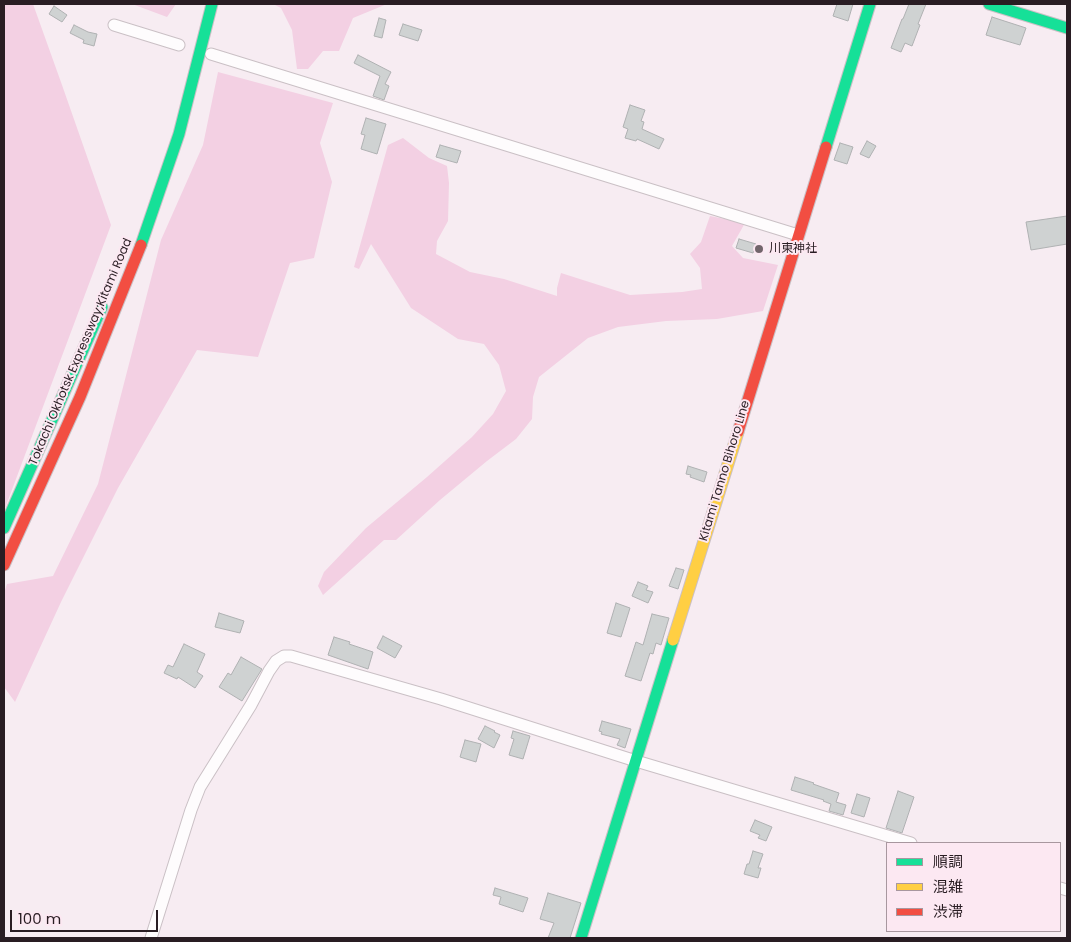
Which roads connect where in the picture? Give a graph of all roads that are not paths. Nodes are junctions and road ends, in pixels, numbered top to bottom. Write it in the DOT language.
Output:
graph roads {
  1 [pos="211,4"];
  2 [pos="870,4"];
  3 [pos="988,4"];
  4 [pos="114,25"];
  5 [pos="1067,28"];
  6 [pos="179,45"];
  7 [pos="211,54"];
  8 [pos="173,114"];
  9 [pos="798,235"];
  10 [pos="108,293"];
  11 [pos="4,528"];
  12 [pos="4,565"];
  13 [pos="636,761"];
  14 [pos="908,842"];
  15 [pos="151,938"];
  16 [pos="581,938"];
  1 -- 8 [label="main road, Tokachi Okhotsk Expressway;Kitami Road"];
  1 -- 12 [label="main road, Tokachi Okhotsk Expressway;Kitami Road"];
  2 -- 9 [label="main road, Kitami Tanno Bihoro Line"];
  3 -- 5 [label="main road"];
  4 -- 6 [label="street"];
  7 -- 9 [label="street"];
  9 -- 13 [label="main road, Kitami Tanno Bihoro Line"];
  10 -- 11 [label="main road, Tokachi Okhotsk Expressway;Kitami Road"];
  13 -- 14 [label="street"];
  13 -- 15 [label="street"];
  13 -- 16 [label="main road, Kitami Tanno Bihoro Line"];
}
